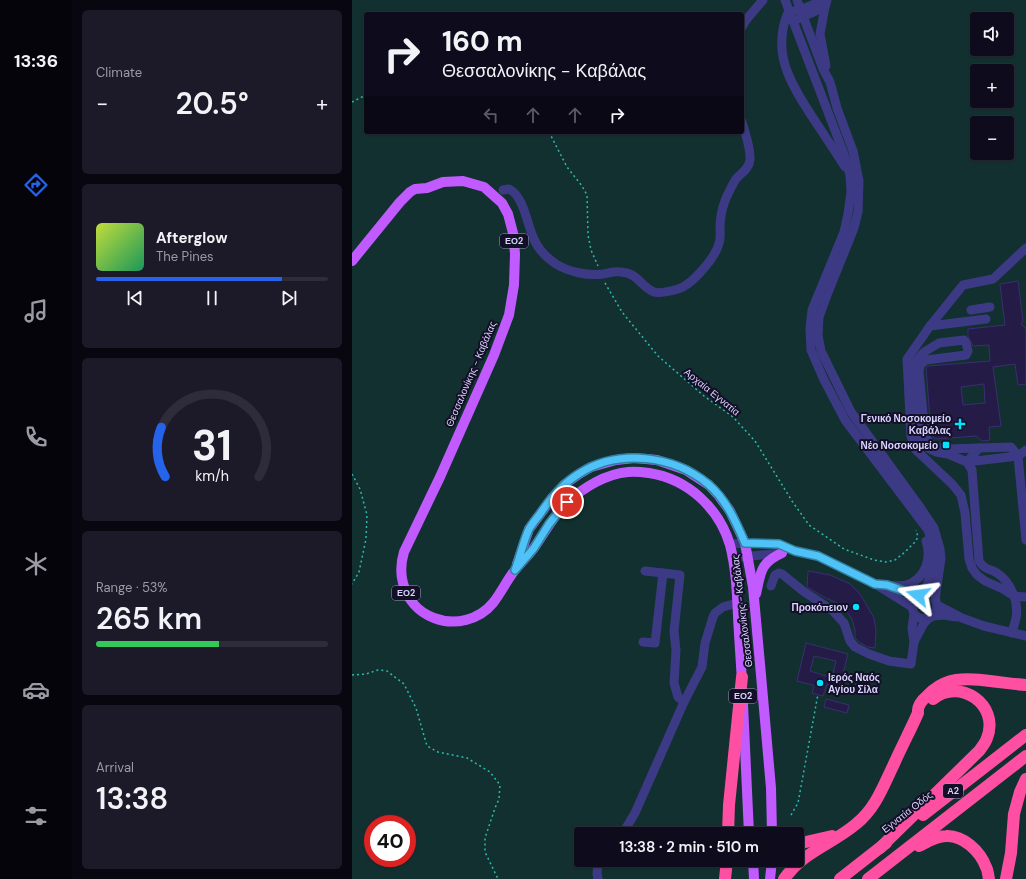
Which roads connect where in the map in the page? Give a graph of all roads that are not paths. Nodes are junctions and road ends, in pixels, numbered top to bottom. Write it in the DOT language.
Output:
graph roads {
  1 [pos="763,0"];
  2 [pos="785,0"];
  3 [pos="797,0"];
  4 [pos="820,2"];
  5 [pos="802,13"];
  6 [pos="791,15"];
  7 [pos="744,24"];
  8 [pos="827,75"];
  9 [pos="744,130"];
  10 [pos="849,174"];
  11 [pos="503,190"];
  12 [pos="1026,248"];
  13 [pos="352,261"];
  14 [pos="990,307"];
  15 [pos="930,326"];
  16 [pos="979,448"];
  17 [pos="1026,450"];
  18 [pos="947,451"];
  19 [pos="1018,456"];
  20 [pos="967,462"];
  21 [pos="913,510"];
  22 [pos="1026,540"];
  23 [pos="745,543"];
  24 [pos="730,544"];
  25 [pos="795,551"];
  26 [pos="782,553"];
  27 [pos="748,555"];
  28 [pos="732,558"];
  29 [pos="515,570"];
  30 [pos="645,571"];
  31 [pos="663,573"];
  32 [pos="875,584"];
  33 [pos="887,585"];
  34 [pos="771,586"];
  35 [pos="922,594"];
  36 [pos="1014,596"];
  37 [pos="1026,597"];
  38 [pos="936,602"];
  39 [pos="737,603"];
  40 [pos="754,603"];
  41 [pos="913,610"];
  42 [pos="931,617"];
  43 [pos="962,618"];
  44 [pos="1012,633"];
  45 [pos="1026,636"];
  46 [pos="643,642"];
  47 [pos="914,642"];
  48 [pos="742,677"];
  49 [pos="1026,685"];
  50 [pos="684,702"];
  51 [pos="918,713"];
  52 [pos="1026,735"];
  53 [pos="1026,756"];
  54 [pos="1026,779"];
  55 [pos="627,827"];
  56 [pos="728,827"];
  57 [pos="749,827"];
  58 [pos="772,827"];
  59 [pos="841,834"];
  60 [pos="804,842"];
  61 [pos="880,848"];
  62 [pos="892,861"];
  63 [pos="598,867"];
  64 [pos="727,867"];
  65 [pos="753,867"];
  66 [pos="771,867"];
  67 [pos="598,879"];
  68 [pos="725,879"];
  69 [pos="754,879"];
  70 [pos="770,879"];
  71 [pos="784,879"];
  72 [pos="840,879"];
  73 [pos="868,879"];
  74 [pos="989,879"];
  75 [pos="1006,879"];
  1 -- 7 [label="street"];
  2 -- 6 [label="street"];
  3 -- 5 [label="street"];
  4 -- 5 [label="street"];
  4 -- 8 [label="street"];
  5 -- 6 [label="street"];
  5 -- 8 [label="street"];
  6 -- 10 [label="street"];
  6 -- 10 [label="street"];
  8 -- 38 [label="street"];
  9 -- 11 [label="street"];
  10 -- 21 [label="street"];
  12 -- 15 [label="street"];
  13 -- 29 [label="main road, Θεσσαλονίκης - Καβάλας / ΕΟ2"];
  14 -- 15 [label="street"];
  15 -- 36 [label="street"];
  16 -- 18 [label="street"];
  16 -- 19 [label="street"];
  16 -- 20 [label="street"];
  17 -- 19 [label="street"];
  18 -- 18 [label="street"];
  18 -- 20 [label="street"];
  19 -- 20 [label="street"];
  19 -- 22 [label="street"];
  20 -- 36 [label="street"];
  21 -- 33 [label="street"];
  21 -- 35 [label="street"];
  23 -- 24 [label="street"];
  23 -- 25 [label="street"];
  23 -- 27 [label="main road, Θεσσαλονίκης - Καβάλας / ΕΟ2"];
  23 -- 29 [label="main road, Θεσσαλονίκης - Καβάλας / ΕΟ2"];
  24 -- 28 [label="main road, Θεσσαλονίκης - Καβάλας / ΕΟ2"];
  24 -- 29 [label="main road, Θεσσαλονίκης - Καβάλας / ΕΟ2"];
  25 -- 26 [label="street"];
  25 -- 32 [label="street"];
  26 -- 27 [label="street"];
  26 -- 40 [label="main road"];
  27 -- 28 [label="street"];
  27 -- 40 [label="main road, Θεσσαλονίκης - Καβάλας / ΕΟ2"];
  28 -- 39 [label="main road, Θεσσαλονίκης - Καβάλας / ΕΟ2"];
  30 -- 31 [label="street"];
  31 -- 46 [label="street"];
  31 -- 50 [label="street"];
  32 -- 33 [label="street"];
  32 -- 41 [label="street"];
  33 -- 35 [label="street"];
  34 -- 47 [label="street"];
  35 -- 38 [label="street"];
  35 -- 41 [label="street"];
  36 -- 37 [label="street"];
  36 -- 44 [label="street"];
  38 -- 42 [label="street"];
  38 -- 43 [label="street"];
  39 -- 48 [label="main road, Θεσσαλονίκης - Καβάλας / ΕΟ2"];
  39 -- 50 [label="street"];
  40 -- 58 [label="main road, Θεσσαλονίκης - Καβάλας / ΕΟ2"];
  41 -- 42 [label="street"];
  41 -- 47 [label="street"];
  42 -- 43 [label="street"];
  42 -- 47 [label="street"];
  43 -- 44 [label="street"];
  44 -- 45 [label="street"];
  48 -- 56 [label="highway"];
  48 -- 57 [label="main road, Θεσσαλονίκης - Καβάλας / ΕΟ2"];
  49 -- 51 [label="highway"];
  50 -- 55 [label="street"];
  51 -- 59 [label="highway"];
  51 -- 61 [label="highway"];
  52 -- 61 [label="highway, Εγνατία Οδός / Α2"];
  53 -- 62 [label="highway, Α2"];
  54 -- 75 [label="highway"];
  59 -- 60 [label="highway"];
  59 -- 71 [label="highway"];
  61 -- 72 [label="highway, Εγνατία Οδός / Α2"];
  62 -- 73 [label="highway, Α2"];
  62 -- 74 [label="highway"];
  63 -- 67 [label="street"];
  64 -- 68 [label="highway"];
  65 -- 69 [label="main road"];
  66 -- 70 [label="main road"];
}
